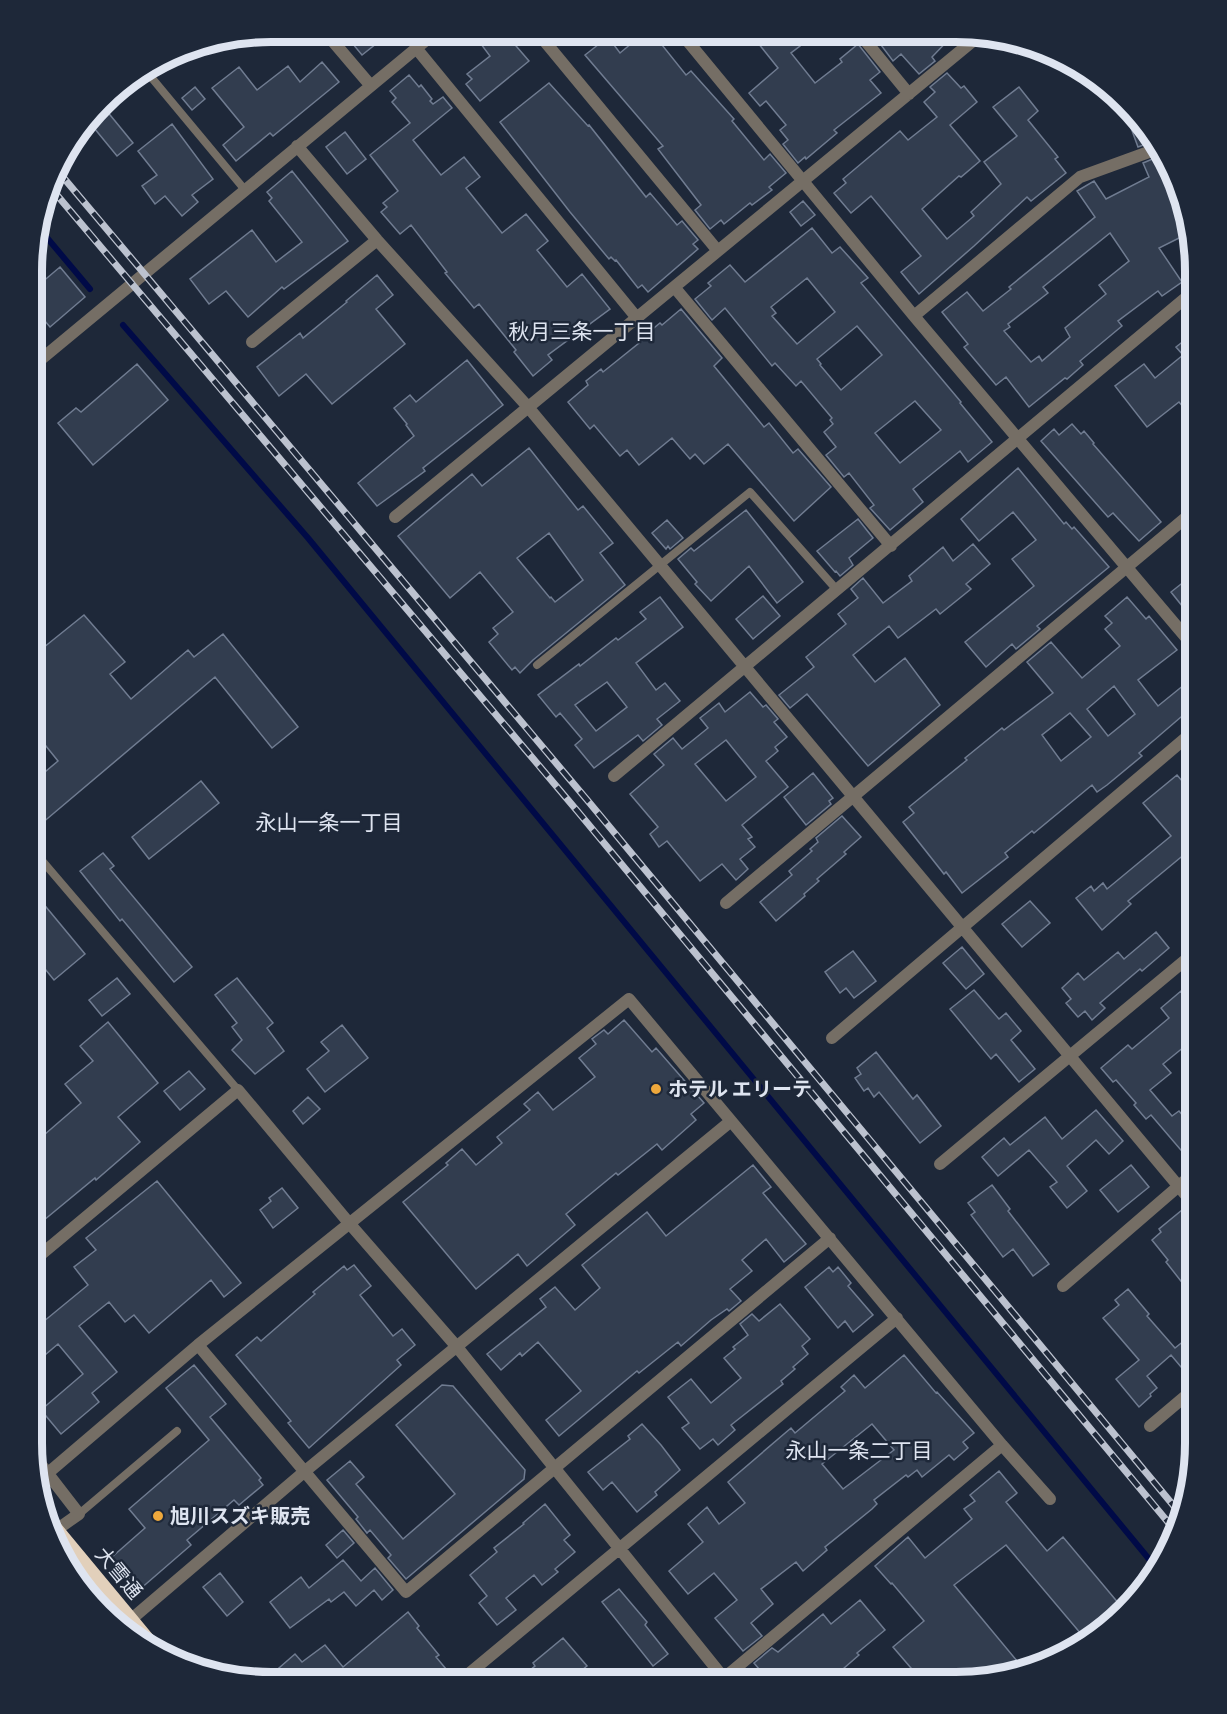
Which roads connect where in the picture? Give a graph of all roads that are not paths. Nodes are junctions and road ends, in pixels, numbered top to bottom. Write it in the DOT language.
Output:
graph roads {
  1 [pos="334,42"];
  2 [pos="421,42"];
  3 [pos="545,42"];
  4 [pos="688,42"];
  5 [pos="866,42"];
  6 [pos="971,42"];
  7 [pos="416,48"];
  8 [pos="151,77"];
  9 [pos="371,86"];
  10 [pos="909,94"];
  11 [pos="297,147"];
  12 [pos="1151,151"];
  13 [pos="803,180"];
  14 [pos="245,190"];
  15 [pos="377,240"];
  16 [pos="718,251"];
  17 [pos="675,288"];
  18 [pos="1185,299"];
  19 [pos="914,316"];
  20 [pos="637,318"];
  21 [pos="252,342"];
  22 [pos="42,359"];
  23 [pos="528,407"];
  24 [pos="1019,439"];
  25 [pos="395,517"];
  26 [pos="1185,518"];
  27 [pos="891,546"];
  28 [pos="660,565"];
  29 [pos="1127,566"];
  30 [pos="837,590"];
  31 [pos="1185,636"];
  32 [pos="537,665"];
  33 [pos="744,666"];
  34 [pos="1185,738"];
  35 [pos="614,776"];
  36 [pos="854,797"];
  37 [pos="42,861"];
  38 [pos="726,903"];
  39 [pos="962,926"];
  40 [pos="1185,960"];
  41 [pos="832,1038"];
  42 [pos="1069,1056"];
  43 [pos="238,1090"];
  44 [pos="731,1121"];
  45 [pos="940,1164"];
  46 [pos="1185,1180"];
  47 [pos="1178,1186"];
  48 [pos="1185,1194"];
  49 [pos="349,1223"];
  50 [pos="830,1238"];
  51 [pos="42,1254"];
  52 [pos="1063,1286"];
  53 [pos="897,1318"];
  54 [pos="198,1345"];
  55 [pos="457,1347"];
  56 [pos="1185,1396"];
  57 [pos="1150,1426"];
  58 [pos="177,1431"];
  59 [pos="1002,1445"];
  60 [pos="43,1467"];
  61 [pos="555,1467"];
  62 [pos="304,1472"];
  63 [pos="48,1473"];
  64 [pos="1050,1499"];
  65 [pos="79,1514"];
  66 [pos="58,1527"];
  67 [pos="618,1548"];
  68 [pos="70,1552"];
  69 [pos="112,1607"];
  70 [pos="128,1622"];
  71 [pos="471,1672"];
  72 [pos="719,1672"];
  73 [pos="734,1672"];
  1 -- 9 [label="street"];
  2 -- 7 [label="street"];
  3 -- 16 [label="street"];
  4 -- 13 [label="street"];
  5 -- 10 [label="street"];
  6 -- 10 [label="street"];
  7 -- 9 [label="street"];
  7 -- 20 [label="street"];
  8 -- 14 [label="lane"];
  9 -- 11 [label="street"];
  10 -- 13 [label="street"];
  11 -- 14 [label="street"];
  11 -- 15 [label="street"];
  12 -- 19 [label="street"];
  13 -- 16 [label="street"];
  13 -- 19 [label="street"];
  14 -- 22 [label="street"];
  15 -- 21 [label="street"];
  15 -- 23 [label="street"];
  16 -- 17 [label="street"];
  17 -- 20 [label="street"];
  17 -- 27 [label="street"];
  18 -- 24 [label="street"];
  19 -- 24 [label="street"];
  20 -- 23 [label="street"];
  23 -- 25 [label="street"];
  23 -- 28 [label="street"];
  24 -- 27 [label="street"];
  24 -- 29 [label="street"];
  26 -- 29 [label="street"];
  27 -- 30 [label="street"];
  28 -- 30 [label="lane"];
  28 -- 32 [label="lane"];
  28 -- 33 [label="street"];
  29 -- 31 [label="street"];
  29 -- 36 [label="street"];
  30 -- 33 [label="street"];
  33 -- 35 [label="street"];
  33 -- 36 [label="street"];
  34 -- 39 [label="street"];
  36 -- 38 [label="street"];
  36 -- 39 [label="street"];
  37 -- 43 [label="lane"];
  39 -- 41 [label="street"];
  39 -- 42 [label="street"];
  40 -- 42 [label="street"];
  42 -- 45 [label="street"];
  42 -- 47 [label="street"];
  43 -- 49 [label="street"];
  43 -- 51 [label="street"];
  44 -- 49 [label="street"];
  44 -- 50 [label="street"];
  44 -- 55 [label="street"];
  46 -- 47 [label="street"];
  47 -- 48 [label="street"];
  47 -- 52 [label="street"];
  49 -- 54 [label="street"];
  49 -- 55 [label="street"];
  50 -- 53 [label="street"];
  50 -- 61 [label="street"];
  53 -- 59 [label="street"];
  53 -- 67 [label="street"];
  54 -- 62 [label="street"];
  54 -- 63 [label="street"];
  55 -- 61 [label="street"];
  55 -- 62 [label="street"];
  56 -- 57 [label="street"];
  58 -- 65 [label="lane"];
  59 -- 64 [label="street"];
  59 -- 73 [label="street"];
  60 -- 63 [label="street"];
  61 -- 62 [label="street"];
  61 -- 67 [label="street"];
  62 -- 70 [label="street"];
  63 -- 65 [label="street"];
  65 -- 66 [label="street"];
  67 -- 71 [label="street"];
  67 -- 72 [label="street"];
  68 -- 69 [label="highway, 大雪通"];
}
